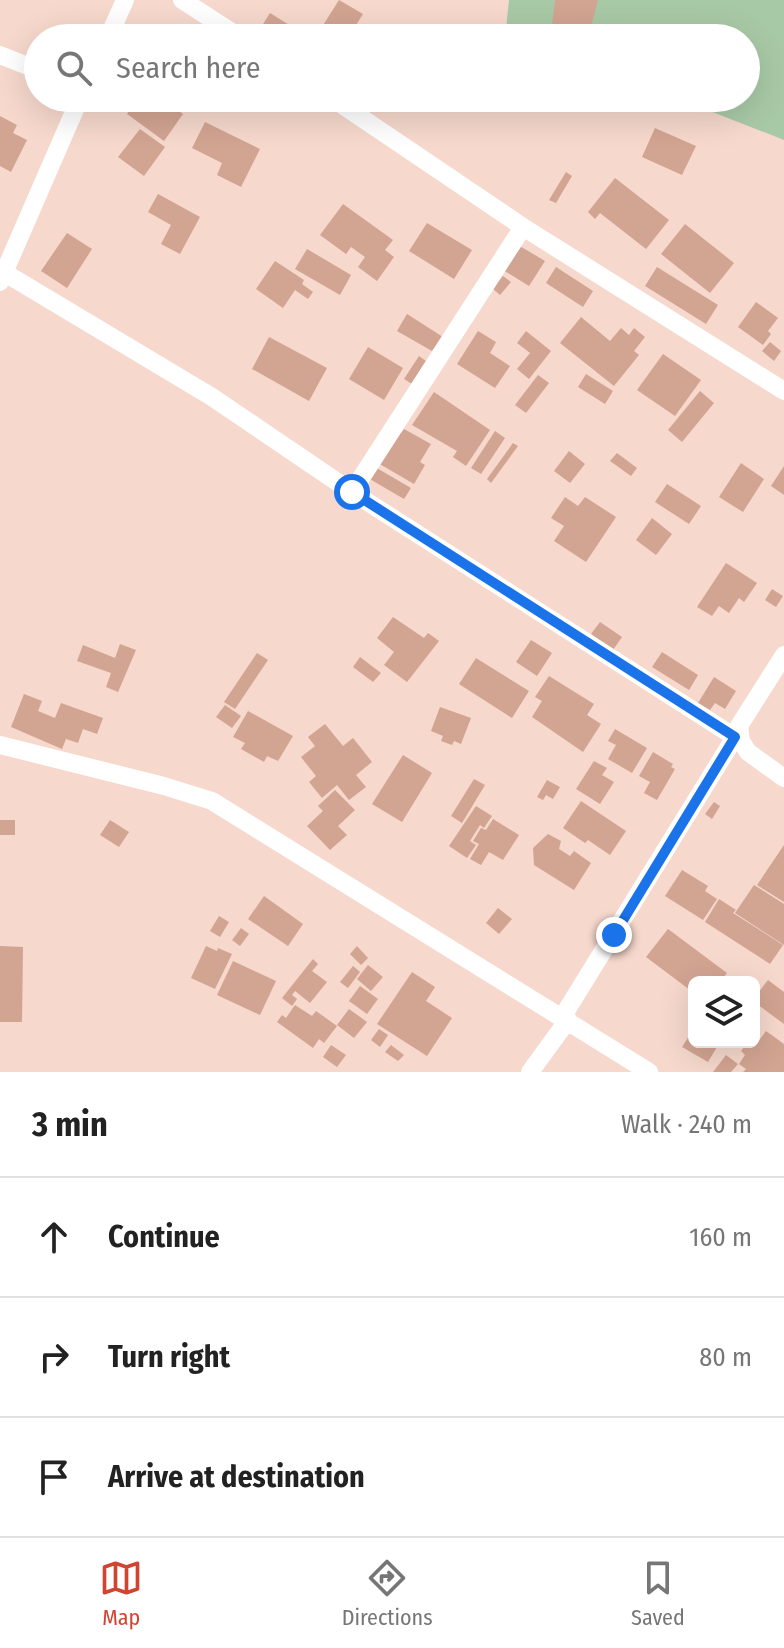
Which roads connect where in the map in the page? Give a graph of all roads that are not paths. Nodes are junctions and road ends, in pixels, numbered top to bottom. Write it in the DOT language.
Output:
graph roads {
  1 [pos="125,0"];
  2 [pos="182,0"];
  3 [pos="114,24"];
  4 [pos="219,24"];
  5 [pos="0,55"];
  6 [pos="24,64"];
  7 [pos="74,112"];
  8 [pos="353,112"];
  9 [pos="523,227"];
  10 [pos="2,278"];
  11 [pos="784,391"];
  12 [pos="352,492"];
  13 [pos="784,655"];
  14 [pos="738,739"];
  15 [pos="0,745"];
  16 [pos="784,778"];
  17 [pos="566,1018"];
  18 [pos="530,1072"];
  19 [pos="649,1072"];
  1 -- 3 [label="street"];
  2 -- 4 [label="street"];
  5 -- 6 [label="street"];
  7 -- 10 [label="street"];
  8 -- 9 [label="street"];
  9 -- 11 [label="street"];
  9 -- 12 [label="street"];
  10 -- 12 [label="street"];
  12 -- 14 [label="street"];
  13 -- 14 [label="street"];
  14 -- 16 [label="street"];
  14 -- 17 [label="street"];
  15 -- 17 [label="street"];
  17 -- 18 [label="street"];
  17 -- 19 [label="street"];
}
